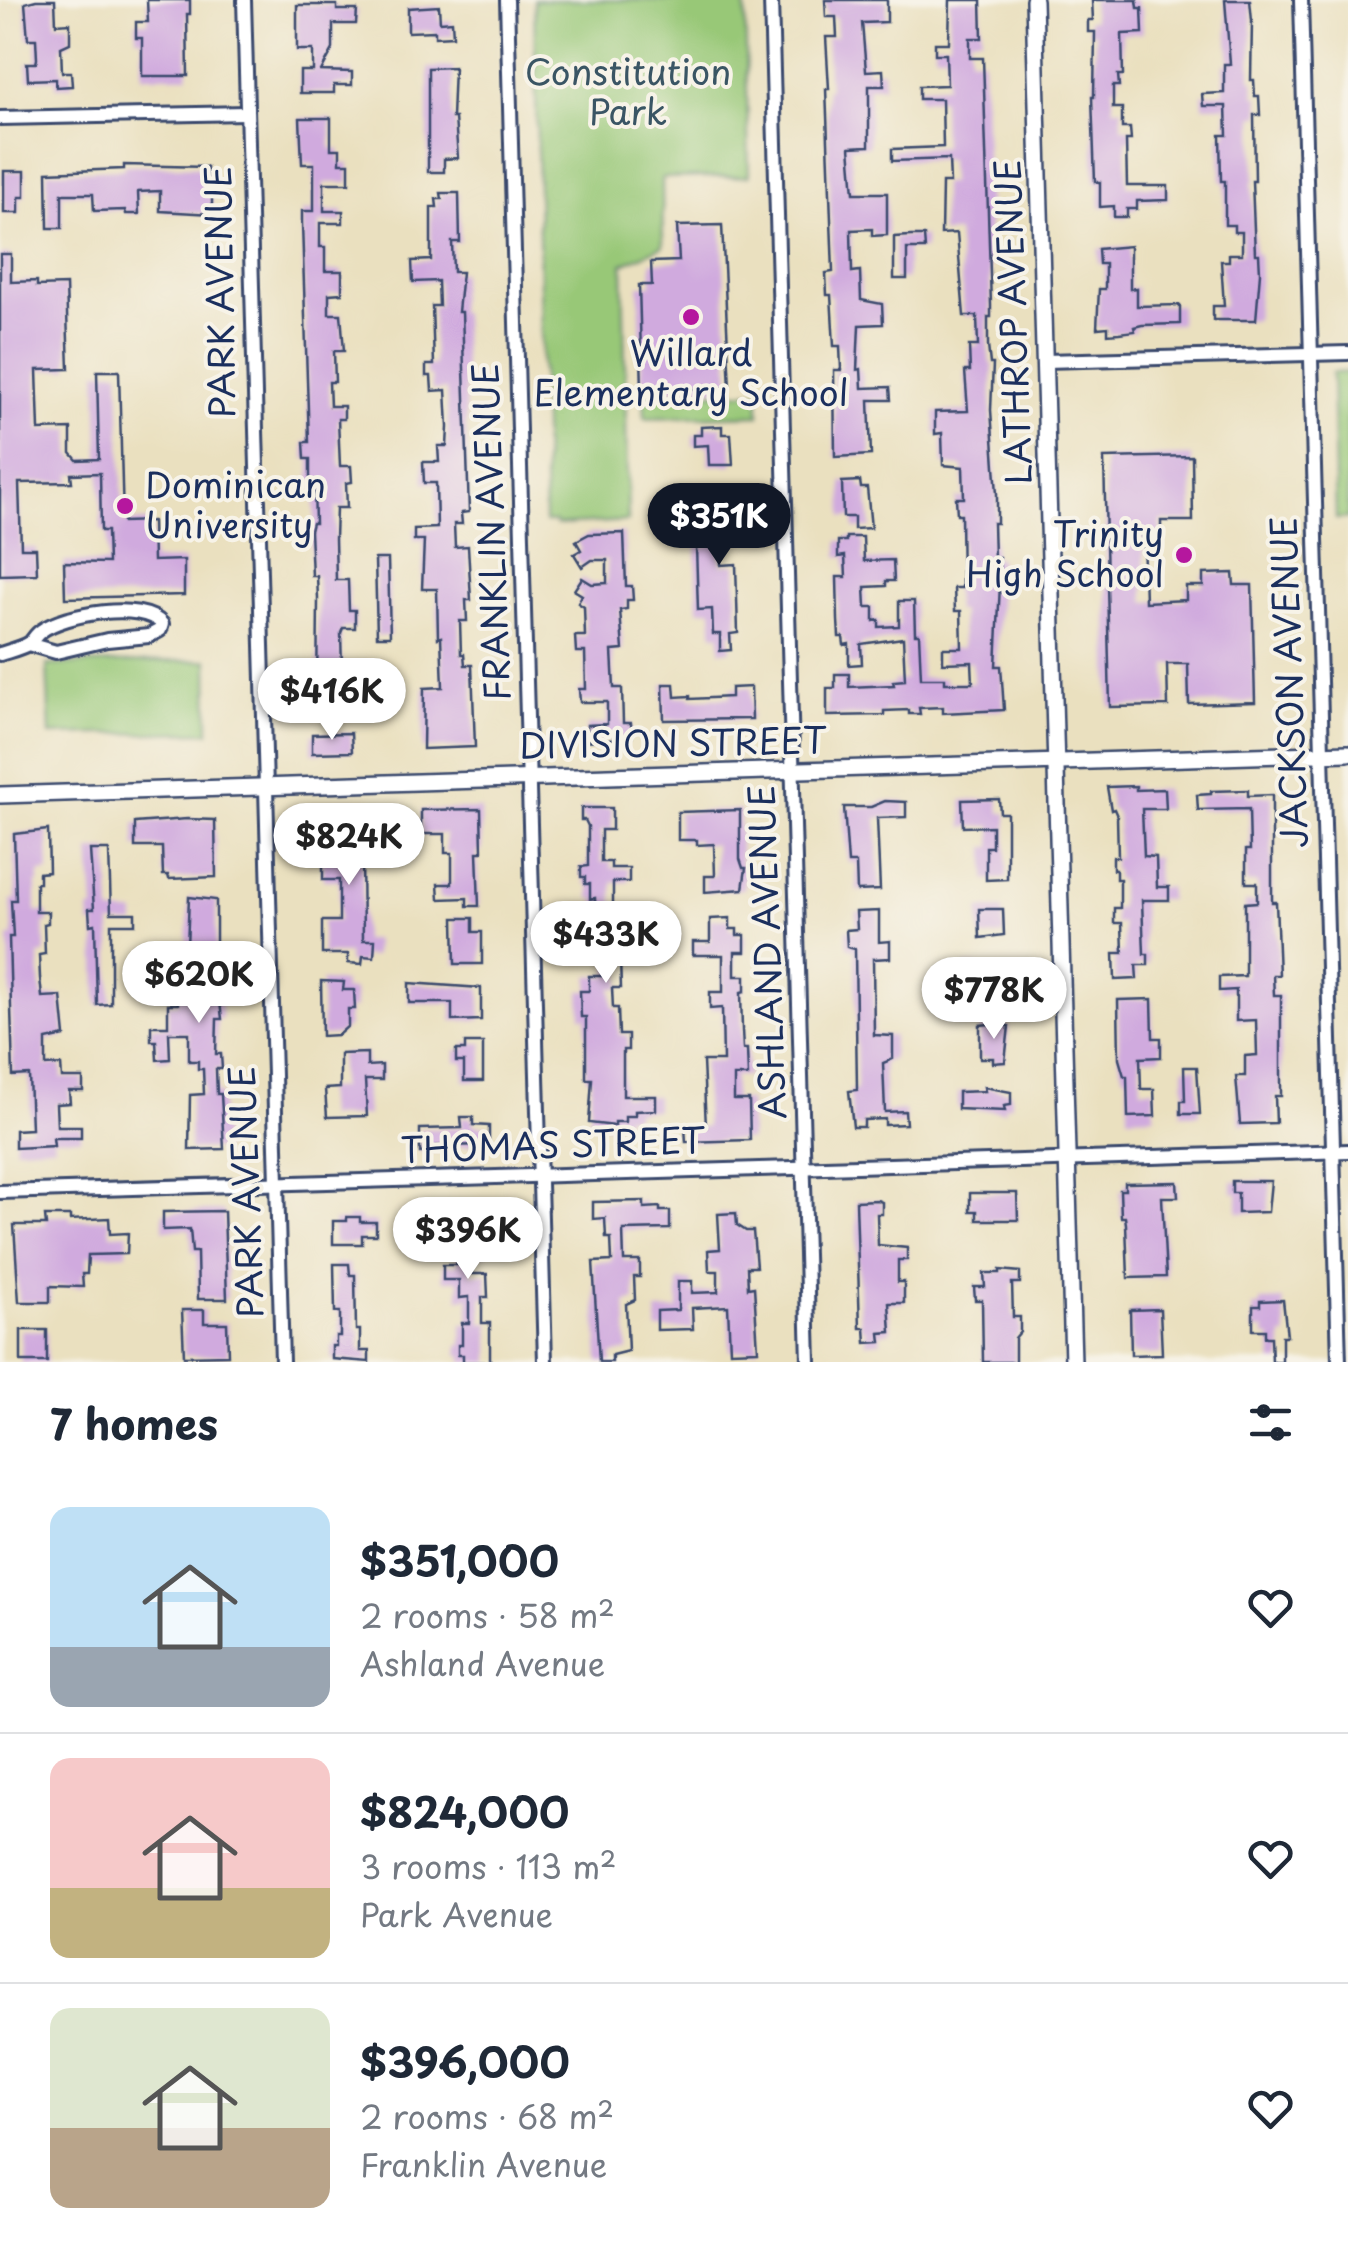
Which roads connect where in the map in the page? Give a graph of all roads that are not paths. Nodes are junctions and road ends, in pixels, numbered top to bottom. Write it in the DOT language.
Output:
graph roads {
  1 [pos="244,0"];
  2 [pos="507,0"];
  3 [pos="771,0"];
  4 [pos="1034,0"];
  5 [pos="1301,0"];
  6 [pos="246,113"];
  7 [pos="0,118"];
  8 [pos="1348,353"];
  9 [pos="1311,354"];
  10 [pos="1045,361"];
  11 [pos="28,644"];
  12 [pos="0,654"];
  13 [pos="1348,753"];
  14 [pos="1322,754"];
  15 [pos="1056,762"];
  16 [pos="794,771"];
  17 [pos="528,777"];
  18 [pos="264,785"];
  19 [pos="0,795"];
  20 [pos="1333,1151"];
  21 [pos="1348,1151"];
  22 [pos="1068,1160"];
  23 [pos="804,1168"];
  24 [pos="540,1176"];
  25 [pos="277,1184"];
  26 [pos="0,1192"];
  27 [pos="282,1362"];
  28 [pos="545,1362"];
  29 [pos="809,1362"];
  30 [pos="1073,1362"];
  31 [pos="1339,1362"];
  1 -- 6 [label="street, PARK AVENUE"];
  2 -- 17 [label="street, FRANKLIN AVENUE"];
  3 -- 16 [label="street, ASHLAND AVENUE"];
  4 -- 10 [label="street, LATHROP AVENUE"];
  5 -- 9 [label="street, JACKSON AVENUE"];
  6 -- 7 [label="street"];
  6 -- 18 [label="street, PARK AVENUE"];
  8 -- 9 [label="street"];
  9 -- 10 [label="street"];
  9 -- 14 [label="street, JACKSON AVENUE"];
  10 -- 15 [label="street, LATHROP AVENUE"];
  11 -- 11 [label="street"];
  11 -- 12 [label="street"];
  13 -- 14 [label="street, DIVISION STREET"];
  14 -- 15 [label="street, DIVISION STREET"];
  14 -- 20 [label="street, JACKSON AVENUE"];
  15 -- 16 [label="street, DIVISION STREET"];
  15 -- 22 [label="street, LATHROP AVENUE"];
  16 -- 17 [label="street, DIVISION STREET"];
  16 -- 23 [label="street, ASHLAND AVENUE"];
  17 -- 18 [label="street, DIVISION STREET"];
  17 -- 24 [label="street, FRANKLIN AVENUE"];
  18 -- 19 [label="street, DIVISION STREET"];
  18 -- 25 [label="street, PARK AVENUE"];
  20 -- 21 [label="street, THOMAS STREET"];
  20 -- 22 [label="street, THOMAS STREET"];
  20 -- 31 [label="street, JACKSON AVENUE"];
  22 -- 23 [label="street, THOMAS STREET"];
  22 -- 30 [label="street, LATHROP AVENUE"];
  23 -- 24 [label="street, THOMAS STREET"];
  23 -- 29 [label="street, ASHLAND AVENUE"];
  24 -- 25 [label="street, THOMAS STREET"];
  24 -- 28 [label="street, FRANKLIN AVENUE"];
  25 -- 26 [label="street, THOMAS STREET"];
  25 -- 27 [label="street, PARK AVENUE"];
}
